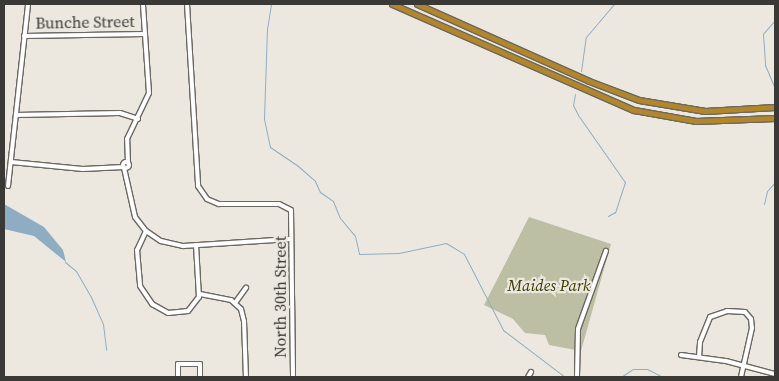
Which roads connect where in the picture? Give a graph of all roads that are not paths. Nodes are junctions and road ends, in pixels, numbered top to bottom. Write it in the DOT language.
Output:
graph roads {
  1 [pos="28,4"];
  2 [pos="143,4"];
  3 [pos="187,4"];
  4 [pos="392,4"];
  5 [pos="418,4"];
  6 [pos="145,34"];
  7 [pos="24,36"];
  8 [pos="775,107"];
  9 [pos="16,115"];
  10 [pos="775,118"];
  11 [pos="138,119"];
  12 [pos="11,162"];
  13 [pos="125,165"];
  14 [pos="8,186"];
  15 [pos="146,231"];
  16 [pos="292,239"];
  17 [pos="196,245"];
  18 [pos="606,251"];
  19 [pos="246,288"];
  20 [pos="200,294"];
  21 [pos="235,303"];
  22 [pos="681,355"];
  23 [pos="699,358"];
  24 [pos="744,365"];
  25 [pos="531,372"];
  26 [pos="775,374"];
  27 [pos="178,377"];
  28 [pos="200,377"];
  29 [pos="246,377"];
  30 [pos="293,377"];
  31 [pos="528,377"];
  32 [pos="577,377"];
  33 [pos="741,377"];
  1 -- 7 [label="street"];
  2 -- 6 [label="street"];
  3 -- 16 [label="street, North 30th Street"];
  4 -- 10 [label="highway"];
  5 -- 8 [label="highway"];
  6 -- 7 [label="street, Bunche Street"];
  6 -- 11 [label="street"];
  7 -- 9 [label="street"];
  9 -- 11 [label="street"];
  9 -- 12 [label="street"];
  11 -- 13 [label="street"];
  12 -- 13 [label="street"];
  12 -- 14 [label="street"];
  13 -- 15 [label="street"];
  15 -- 17 [label="street"];
  15 -- 20 [label="street"];
  16 -- 17 [label="street"];
  16 -- 30 [label="street, North 30th Street"];
  17 -- 20 [label="street"];
  18 -- 32 [label="street"];
  19 -- 21 [label="street"];
  20 -- 21 [label="street"];
  21 -- 29 [label="street"];
  22 -- 23 [label="street"];
  23 -- 24 [label="street"];
  23 -- 24 [label="street"];
  24 -- 26 [label="street"];
  24 -- 33 [label="street"];
  25 -- 31 [label="street"];
  27 -- 28 [label="street"];
}
